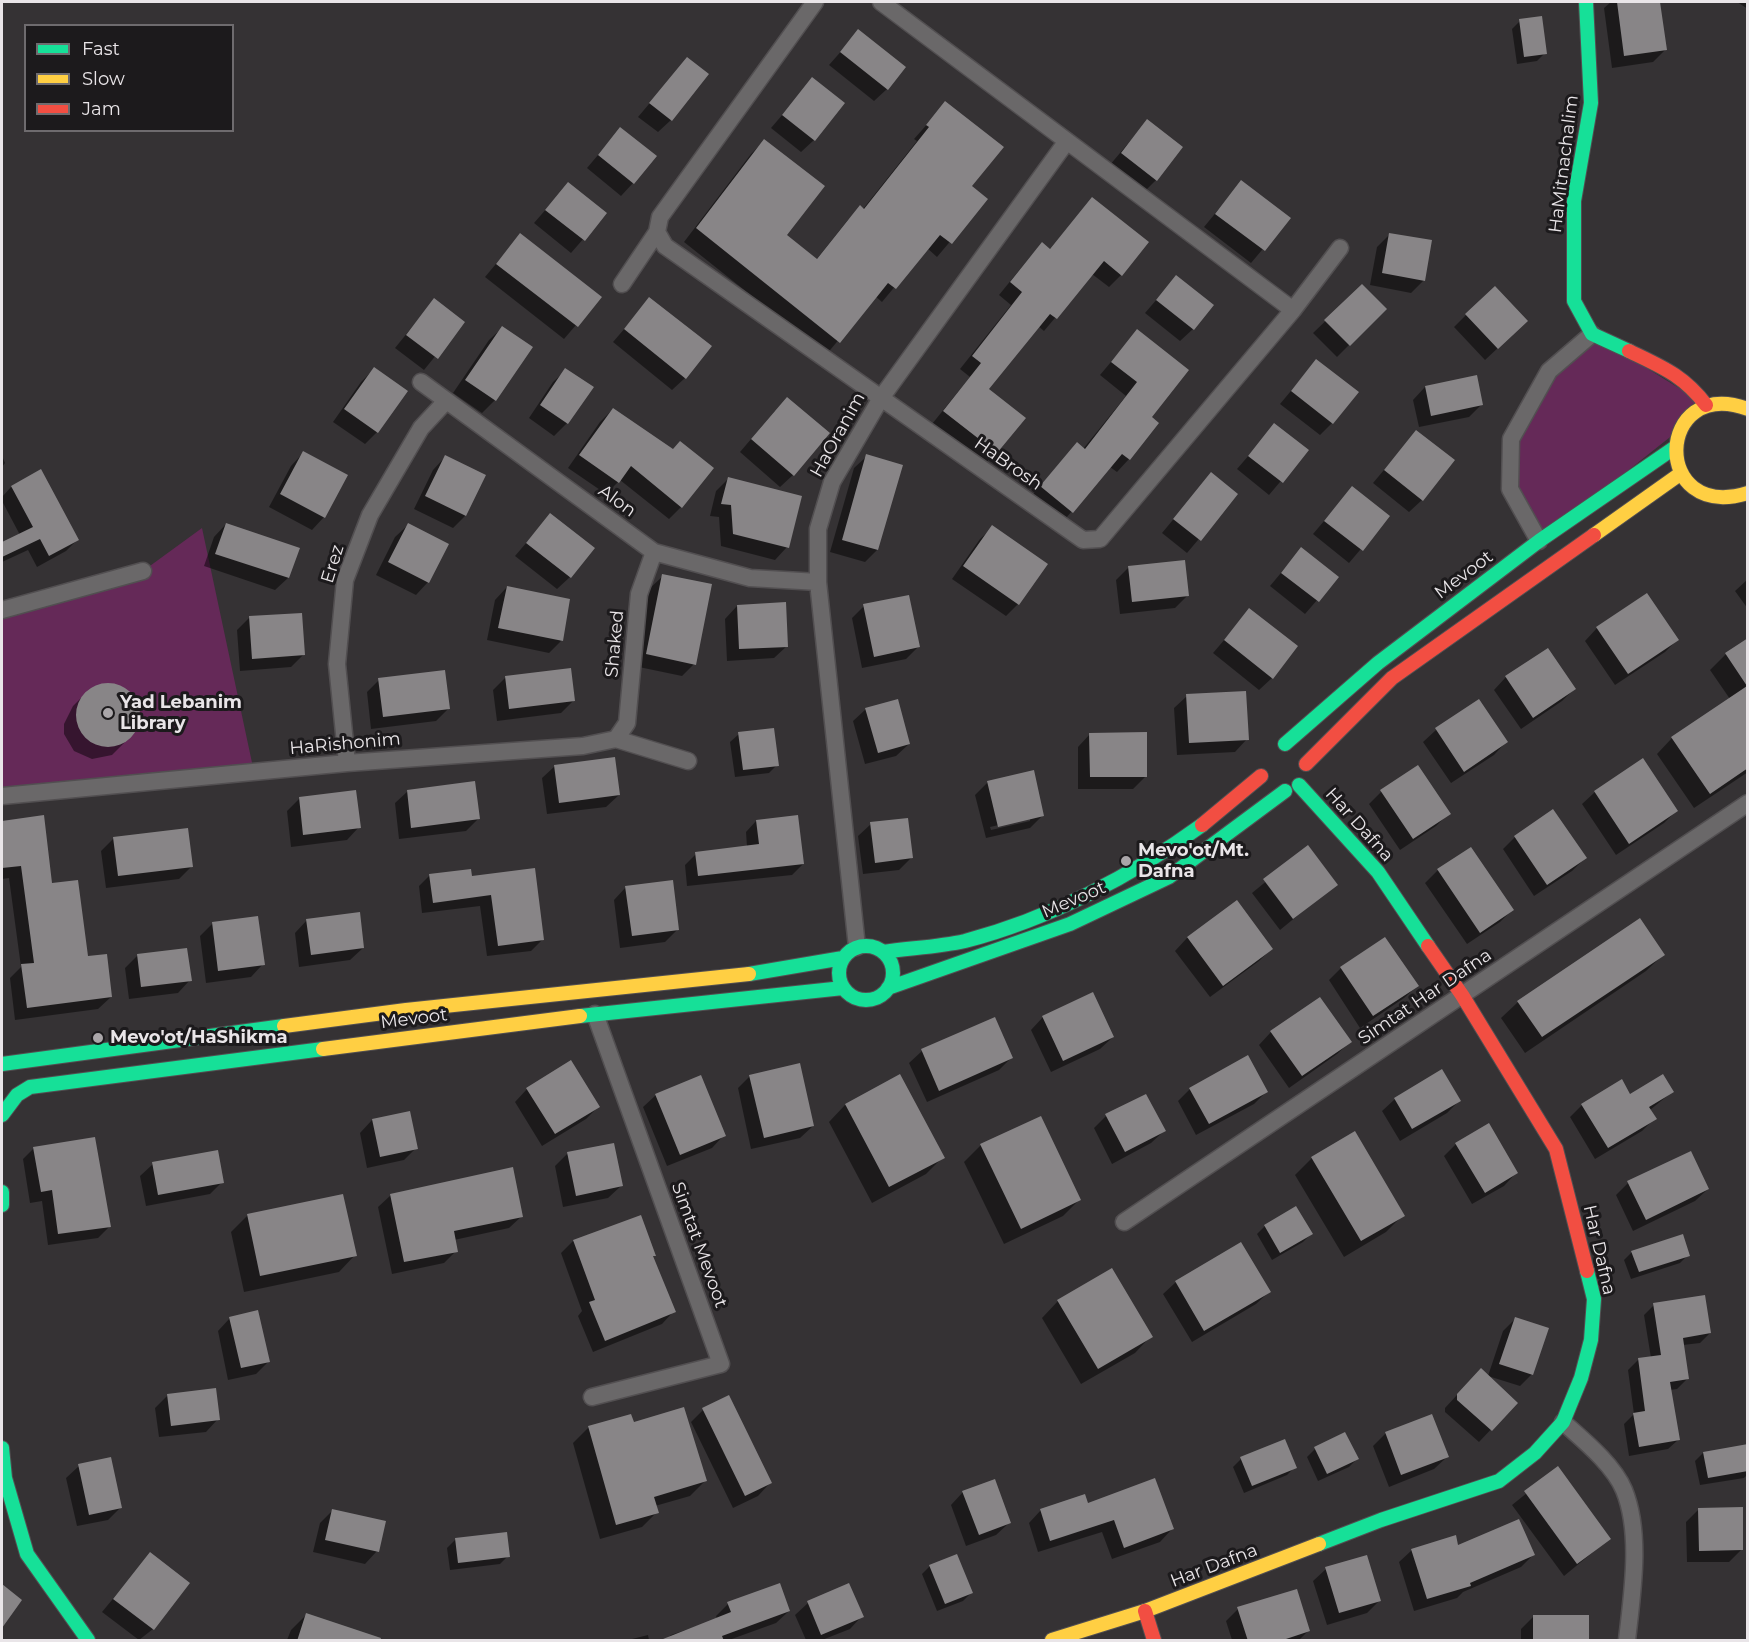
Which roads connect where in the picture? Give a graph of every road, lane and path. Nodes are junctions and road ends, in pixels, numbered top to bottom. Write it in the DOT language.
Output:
graph roads {
  1 [pos="814,2"];
  2 [pos="881,2"];
  3 [pos="1586,2"];
  4 [pos="1067,141"];
  5 [pos="657,232"];
  6 [pos="1340,248"];
  7 [pos="622,285"];
  8 [pos="1293,310"];
  9 [pos="1592,334"];
  10 [pos="421,382"];
  11 [pos="880,398"];
  12 [pos="446,400"];
  13 [pos="1706,405"];
  14 [pos="1748,408"];
  15 [pos="1674,448"];
  16 [pos="1680,474"];
  17 [pos="1748,493"];
  18 [pos="1539,541"];
  19 [pos="654,552"];
  20 [pos="143,571"];
  21 [pos="818,582"];
  22 [pos="2,610"];
  23 [pos="616,739"];
  24 [pos="1285,744"];
  25 [pos="1269,748"];
  26 [pos="1260,760"];
  27 [pos="688,761"];
  28 [pos="347,763"];
  29 [pos="1306,764"];
  30 [pos="1261,776"];
  31 [pos="1299,785"];
  32 [pos="1285,791"];
  33 [pos="2,796"];
  34 [pos="1748,803"];
  35 [pos="850,952"];
  36 [pos="883,952"];
  37 [pos="843,988"];
  38 [pos="888,988"];
  39 [pos="1462,995"];
  40 [pos="595,1014"];
  41 [pos="2,1064"];
  42 [pos="2,1115"];
  43 [pos="2,1192"];
  44 [pos="2,1205"];
  45 [pos="1124,1222"];
  46 [pos="592,1397"];
  47 [pos="1563,1422"];
  48 [pos="2,1448"];
  49 [pos="1146,1611"];
  50 [pos="88,1641"];
  51 [pos="1052,1641"];
  52 [pos="1154,1641"];
  53 [pos="1627,1641"];
  1 -- 5 [label="street"];
  2 -- 4 [label="street"];
  3 -- 9 [label="street, HaMitnachalim"];
  4 -- 8 [label="street"];
  4 -- 11 [label="street, HaOranim"];
  5 -- 7 [label="street"];
  5 -- 11 [label="street, HaBrosh"];
  6 -- 8 [label="street, HaBrosh"];
  8 -- 11 [label="street, HaBrosh"];
  9 -- 13 [label="street"];
  9 -- 18 [label="street"];
  10 -- 12 [label="street, Alon"];
  11 -- 21 [label="street, HaOranim"];
  12 -- 19 [label="street, Alon"];
  12 -- 28 [label="street, Erez"];
  13 -- 14 [label="street"];
  13 -- 15 [label="street"];
  15 -- 16 [label="street"];
  15 -- 18 [label="street, Mevoot"];
  16 -- 17 [label="street"];
  16 -- 29 [label="street"];
  18 -- 24 [label="street, Mevoot"];
  19 -- 21 [label="street, Alon"];
  19 -- 23 [label="street, Shaked"];
  20 -- 22 [label="street"];
  21 -- 35 [label="street, HaOranim"];
  23 -- 27 [label="street, HaRishonim"];
  23 -- 28 [label="street, HaRishonim"];
  24 -- 25 [label="street"];
  24 -- 29 [label="street"];
  26 -- 30 [label="street"];
  28 -- 33 [label="street, HaRishonim"];
  29 -- 31 [label="street"];
  30 -- 32 [label="street"];
  30 -- 36 [label="street, Mevoot"];
  31 -- 32 [label="street, Mevoot"];
  31 -- 39 [label="street, Har Dafna"];
  32 -- 38 [label="street, Mevoot"];
  34 -- 39 [label="street, Simtat Har Dafna"];
  35 -- 36 [label="street"];
  35 -- 37 [label="street"];
  35 -- 41 [label="street, Mevoot"];
  36 -- 38 [label="street"];
  37 -- 38 [label="street"];
  37 -- 40 [label="street, Mevoot"];
  39 -- 45 [label="street, Simtat Har Dafna"];
  39 -- 47 [label="street, Har Dafna"];
  40 -- 42 [label="street, Mevoot"];
  40 -- 46 [label="street, Simtat Mevoot"];
  43 -- 44 [label="street"];
  47 -- 49 [label="street, Har Dafna"];
  47 -- 53 [label="street"];
  48 -- 50 [label="street"];
  49 -- 51 [label="street, Har Dafna"];
  49 -- 52 [label="street"];
}
